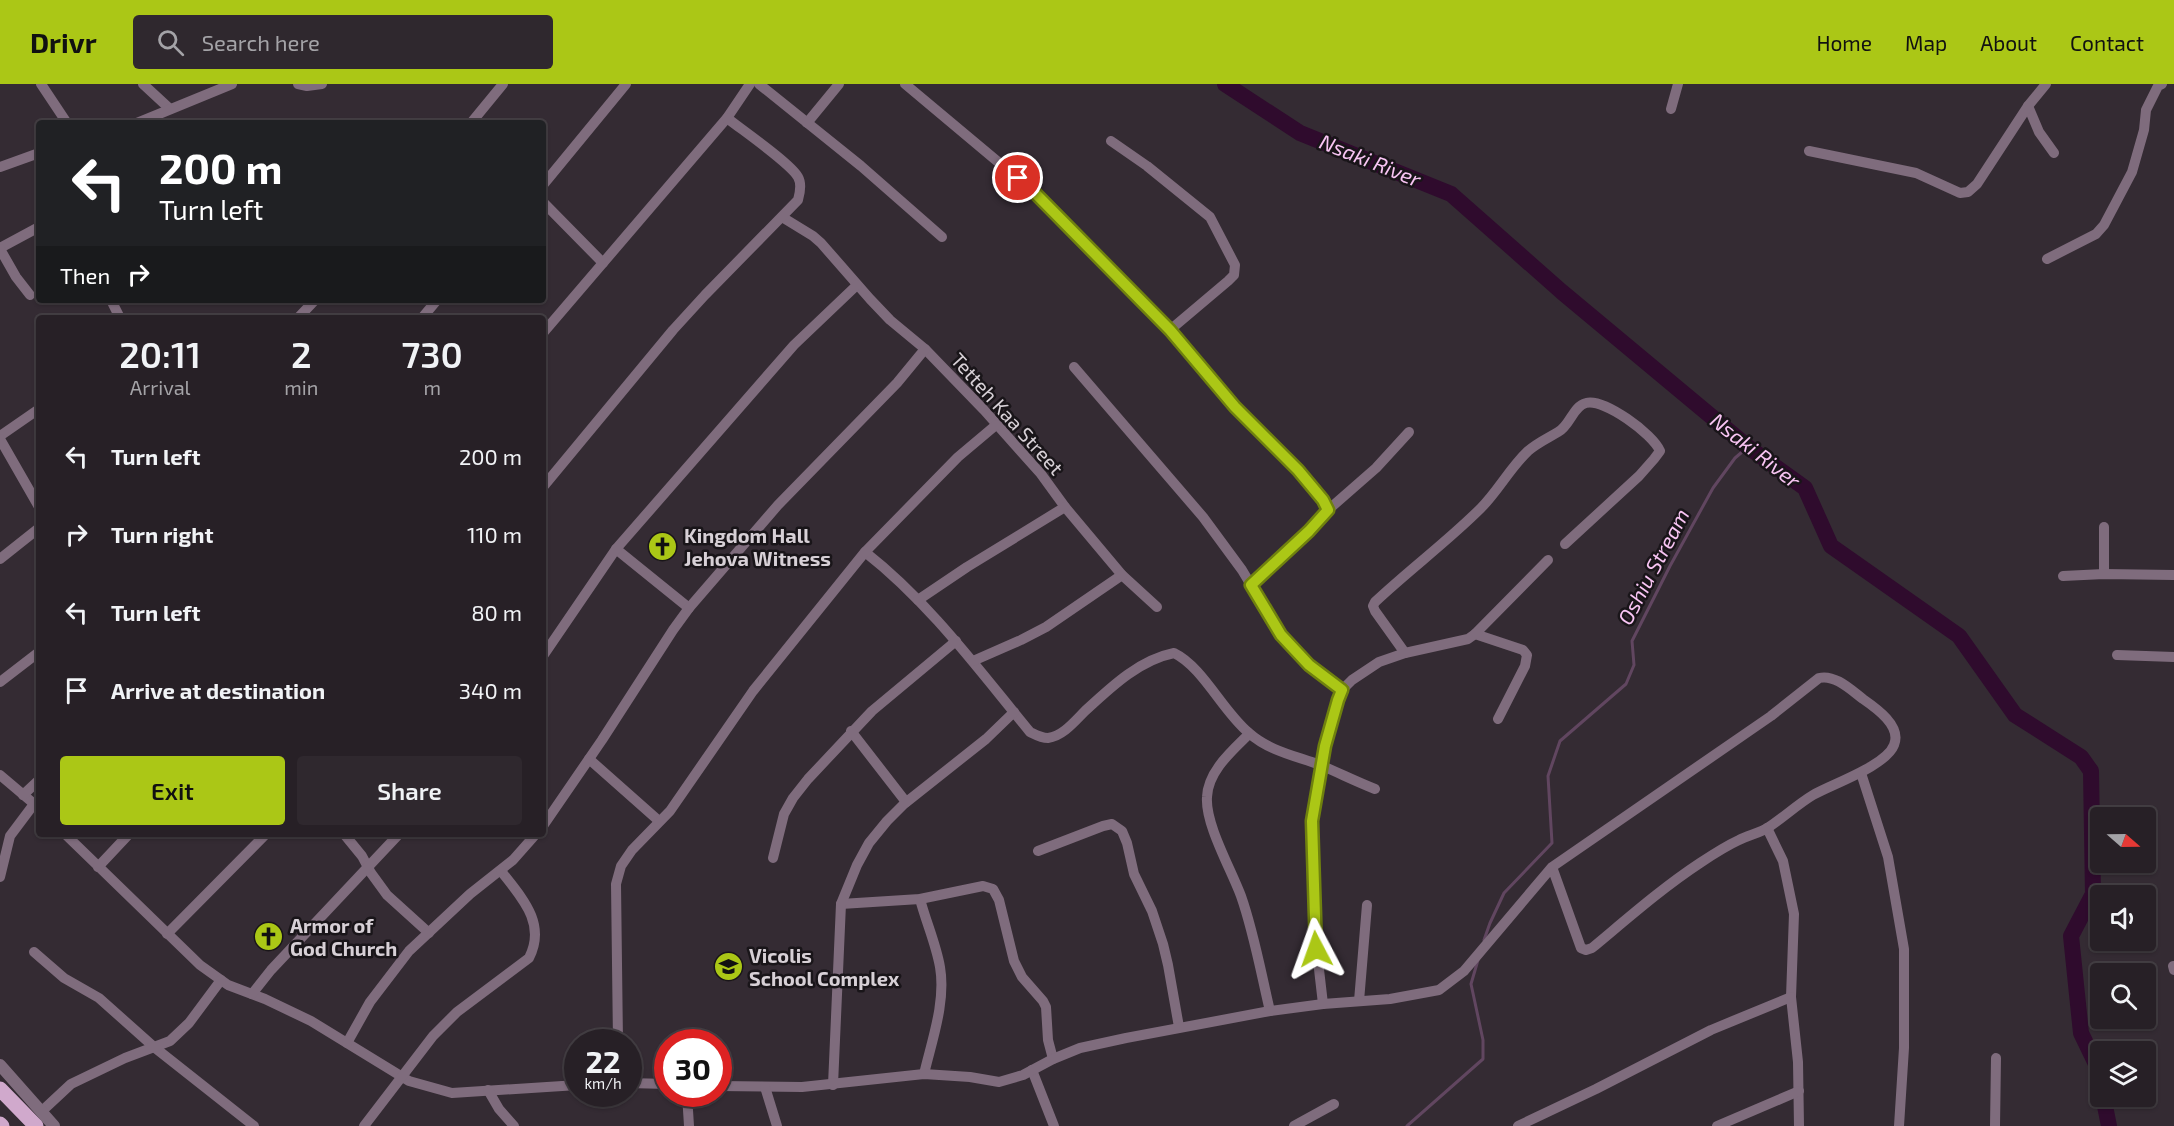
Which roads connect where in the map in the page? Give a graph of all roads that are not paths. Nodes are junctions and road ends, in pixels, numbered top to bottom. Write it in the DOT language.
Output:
graph roads {
  1 [pos="41,84"];
  2 [pos="143,84"];
  3 [pos="232,84"];
  4 [pos="298,84"];
  5 [pos="322,84"];
  6 [pos="503,84"];
  7 [pos="626,84"];
  8 [pos="750,84"];
  9 [pos="759,84"];
  10 [pos="839,84"];
  11 [pos="905,84"];
  12 [pos="1678,84"];
  13 [pos="2046,84"];
  14 [pos="2159,85"];
  15 [pos="2028,106"];
  16 [pos="1671,108"];
  17 [pos="170,109"];
  18 [pos="727,118"];
  19 [pos="65,120"];
  20 [pos="144,120"];
  21 [pos="473,120"];
  22 [pos="807,123"];
  23 [pos="1111,141"];
  24 [pos="1809,150"];
  25 [pos="2054,153"];
  26 [pos="36,154"];
  27 [pos="0,167"];
  28 [pos="546,181"];
  29 [pos="546,205"];
  30 [pos="782,217"];
  31 [pos="36,229"];
  32 [pos="942,237"];
  33 [pos="0,249"];
  34 [pos="2047,259"];
  35 [pos="603,263"];
  36 [pos="856,285"];
  37 [pos="30,295"];
  38 [pos="312,303"];
  39 [pos="434,303"];
  40 [pos="301,315"];
  41 [pos="424,315"];
  42 [pos="546,330"];
  43 [pos="1170,330"];
  44 [pos="925,349"];
  45 [pos="1074,367"];
  46 [pos="36,411"];
  47 [pos="996,425"];
  48 [pos="1409,432"];
  49 [pos="0,438"];
  50 [pos="546,483"];
  51 [pos="36,502"];
  52 [pos="1065,507"];
  53 [pos="1328,510"];
  54 [pos="2104,527"];
  55 [pos="36,530"];
  56 [pos="1565,544"];
  57 [pos="616,549"];
  58 [pos="866,552"];
  59 [pos="0,559"];
  60 [pos="1548,560"];
  61 [pos="1122,574"];
  62 [pos="2104,574"];
  63 [pos="2174,575"];
  64 [pos="2063,576"];
  65 [pos="1251,585"];
  66 [pos="918,600"];
  67 [pos="1157,607"];
  68 [pos="689,608"];
  69 [pos="1475,634"];
  70 [pos="956,641"];
  71 [pos="546,652"];
  72 [pos="1405,653"];
  73 [pos="36,654"];
  74 [pos="2118,656"];
  75 [pos="2174,657"];
  76 [pos="973,660"];
  77 [pos="0,682"];
  78 [pos="1342,690"];
  79 [pos="1014,712"];
  80 [pos="1498,720"];
  81 [pos="851,732"];
  82 [pos="1249,734"];
  83 [pos="589,759"];
  84 [pos="1321,766"];
  85 [pos="1861,773"];
  86 [pos="0,775"];
  87 [pos="36,783"];
  88 [pos="1375,789"];
  89 [pos="24,795"];
  90 [pos="906,802"];
  91 [pos="36,805"];
  92 [pos="36,807"];
  93 [pos="659,821"];
  94 [pos="546,822"];
  95 [pos="1767,828"];
  96 [pos="68,837"];
  97 [pos="126,837"];
  98 [pos="263,837"];
  99 [pos="346,837"];
  100 [pos="396,837"];
  101 [pos="533,837"];
  102 [pos="1038,851"];
  103 [pos="773,858"];
  104 [pos="98,867"];
  105 [pos="367,867"];
  106 [pos="1552,867"];
  107 [pos="501,871"];
  108 [pos="0,877"];
  109 [pos="920,899"];
  110 [pos="841,904"];
  111 [pos="1367,905"];
  112 [pos="429,933"];
  113 [pos="168,934"];
  114 [pos="34,952"];
  115 [pos="221,980"];
  116 [pos="252,994"];
  117 [pos="1791,996"];
  118 [pos="1359,1001"];
  119 [pos="1323,1004"];
  120 [pos="1269,1011"];
  121 [pos="1179,1027"];
  122 [pos="618,1029"];
  123 [pos="347,1043"];
  124 [pos="154,1047"];
  125 [pos="1996,1058"];
  126 [pos="1053,1059"];
  127 [pos="0,1065"];
  128 [pos="1032,1070"];
  129 [pos="924,1074"];
  130 [pos="401,1077"];
  131 [pos="833,1085"];
  132 [pos="564,1086"];
  133 [pos="732,1087"];
  134 [pos="765,1088"];
  135 [pos="0,1089"];
  136 [pos="488,1090"];
  137 [pos="1799,1090"];
  138 [pos="1334,1104"];
  139 [pos="688,1107"];
  140 [pos="42,1111"];
  141 [pos="368,1125"];
  142 [pos="36,1126"];
  143 [pos="54,1126"];
  144 [pos="254,1126"];
  145 [pos="514,1126"];
  146 [pos="689,1126"];
  147 [pos="777,1126"];
  148 [pos="1054,1126"];
  149 [pos="1294,1126"];
  150 [pos="1518,1126"];
  151 [pos="1718,1126"];
  152 [pos="1799,1126"];
  153 [pos="1899,1126"];
  154 [pos="1995,1126"];
  1 -- 19 [label="street"];
  2 -- 17 [label="street"];
  3 -- 17 [label="street"];
  4 -- 5 [label="street"];
  6 -- 21 [label="street"];
  7 -- 28 [label="street"];
  8 -- 18 [label="street"];
  9 -- 22 [label="street"];
  10 -- 22 [label="street"];
  11 -- 43 [label="street"];
  12 -- 16 [label="street"];
  13 -- 15 [label="street"];
  14 -- 34 [label="street"];
  15 -- 24 [label="street"];
  15 -- 25 [label="street"];
  17 -- 20 [label="street"];
  18 -- 30 [label="street"];
  18 -- 35 [label="street"];
  22 -- 32 [label="street"];
  23 -- 43 [label="street"];
  26 -- 27 [label="street"];
  29 -- 35 [label="street"];
  30 -- 36 [label="street, Tetteh Kaa Street"];
  30 -- 50 [label="street"];
  31 -- 33 [label="street"];
  33 -- 37 [label="street"];
  35 -- 42 [label="street"];
  36 -- 44 [label="street, Tetteh Kaa Street"];
  36 -- 57 [label="street"];
  38 -- 40 [label="street"];
  39 -- 41 [label="street"];
  43 -- 53 [label="street"];
  44 -- 47 [label="street, Tetteh Kaa Street"];
  44 -- 68 [label="street"];
  45 -- 65 [label="street"];
  46 -- 49 [label="street"];
  47 -- 52 [label="street, Tetteh Kaa Street"];
  47 -- 58 [label="street"];
  48 -- 53 [label="street"];
  49 -- 51 [label="street"];
  52 -- 61 [label="street, Tetteh Kaa Street"];
  52 -- 66 [label="street"];
  53 -- 65 [label="street"];
  54 -- 62 [label="street"];
  55 -- 59 [label="street"];
  56 -- 72 [label="street"];
  57 -- 68 [label="street"];
  57 -- 71 [label="street"];
  58 -- 66 [label="street"];
  58 -- 93 [label="street"];
  60 -- 69 [label="street"];
  61 -- 67 [label="street, Tetteh Kaa Street"];
  61 -- 76 [label="street"];
  62 -- 63 [label="street"];
  62 -- 64 [label="street"];
  65 -- 78 [label="street"];
  66 -- 70 [label="street"];
  68 -- 83 [label="street"];
  69 -- 72 [label="street"];
  69 -- 80 [label="street"];
  70 -- 76 [label="street"];
  70 -- 81 [label="street"];
  72 -- 78 [label="street"];
  73 -- 77 [label="street"];
  74 -- 75 [label="street"];
  76 -- 79 [label="street"];
  78 -- 84 [label="street"];
  79 -- 82 [label="street"];
  79 -- 90 [label="street"];
  81 -- 90 [label="street"];
  81 -- 103 [label="street"];
  82 -- 84 [label="street"];
  82 -- 120 [label="street"];
  83 -- 93 [label="street"];
  83 -- 94 [label="street"];
  84 -- 88 [label="street"];
  84 -- 119 [label="street"];
  85 -- 95 [label="street"];
  85 -- 106 [label="street"];
  85 -- 153 [label="street"];
  86 -- 89 [label="street"];
  87 -- 89 [label="street"];
  89 -- 91 [label="street"];
  90 -- 110 [label="street"];
  92 -- 108 [label="street"];
  93 -- 122 [label="street"];
  95 -- 106 [label="street"];
  95 -- 117 [label="street"];
  96 -- 104 [label="street"];
  97 -- 104 [label="street"];
  98 -- 113 [label="street"];
  99 -- 105 [label="street"];
  100 -- 105 [label="street"];
  101 -- 107 [label="street"];
  102 -- 121 [label="street"];
  104 -- 113 [label="street"];
  105 -- 112 [label="street"];
  105 -- 116 [label="street"];
  106 -- 118 [label="street"];
  107 -- 112 [label="street"];
  107 -- 130 [label="street"];
  109 -- 110 [label="street"];
  109 -- 126 [label="street"];
  109 -- 129 [label="street"];
  110 -- 131 [label="street"];
  111 -- 118 [label="street"];
  112 -- 123 [label="street"];
  113 -- 115 [label="street"];
  114 -- 124 [label="street"];
  115 -- 116 [label="street"];
  115 -- 124 [label="street"];
  116 -- 123 [label="street"];
  117 -- 137 [label="street"];
  117 -- 150 [label="street"];
  118 -- 119 [label="street"];
  119 -- 120 [label="street"];
  120 -- 121 [label="street"];
  121 -- 126 [label="street"];
  123 -- 130 [label="street"];
  124 -- 140 [label="street"];
  124 -- 144 [label="street"];
  125 -- 154 [label="street"];
  126 -- 128 [label="street"];
  127 -- 140 [label="street"];
  128 -- 129 [label="street"];
  128 -- 148 [label="street"];
  129 -- 131 [label="street"];
  130 -- 136 [label="street"];
  130 -- 141 [label="street"];
  131 -- 134 [label="street"];
  132 -- 136 [label="street"];
  133 -- 134 [label="street"];
  134 -- 147 [label="street"];
  135 -- 142 [label="main road"];
  136 -- 145 [label="street"];
  137 -- 151 [label="street"];
  137 -- 152 [label="street"];
  138 -- 149 [label="street"];
  139 -- 146 [label="street"];
  140 -- 143 [label="street"];
}
